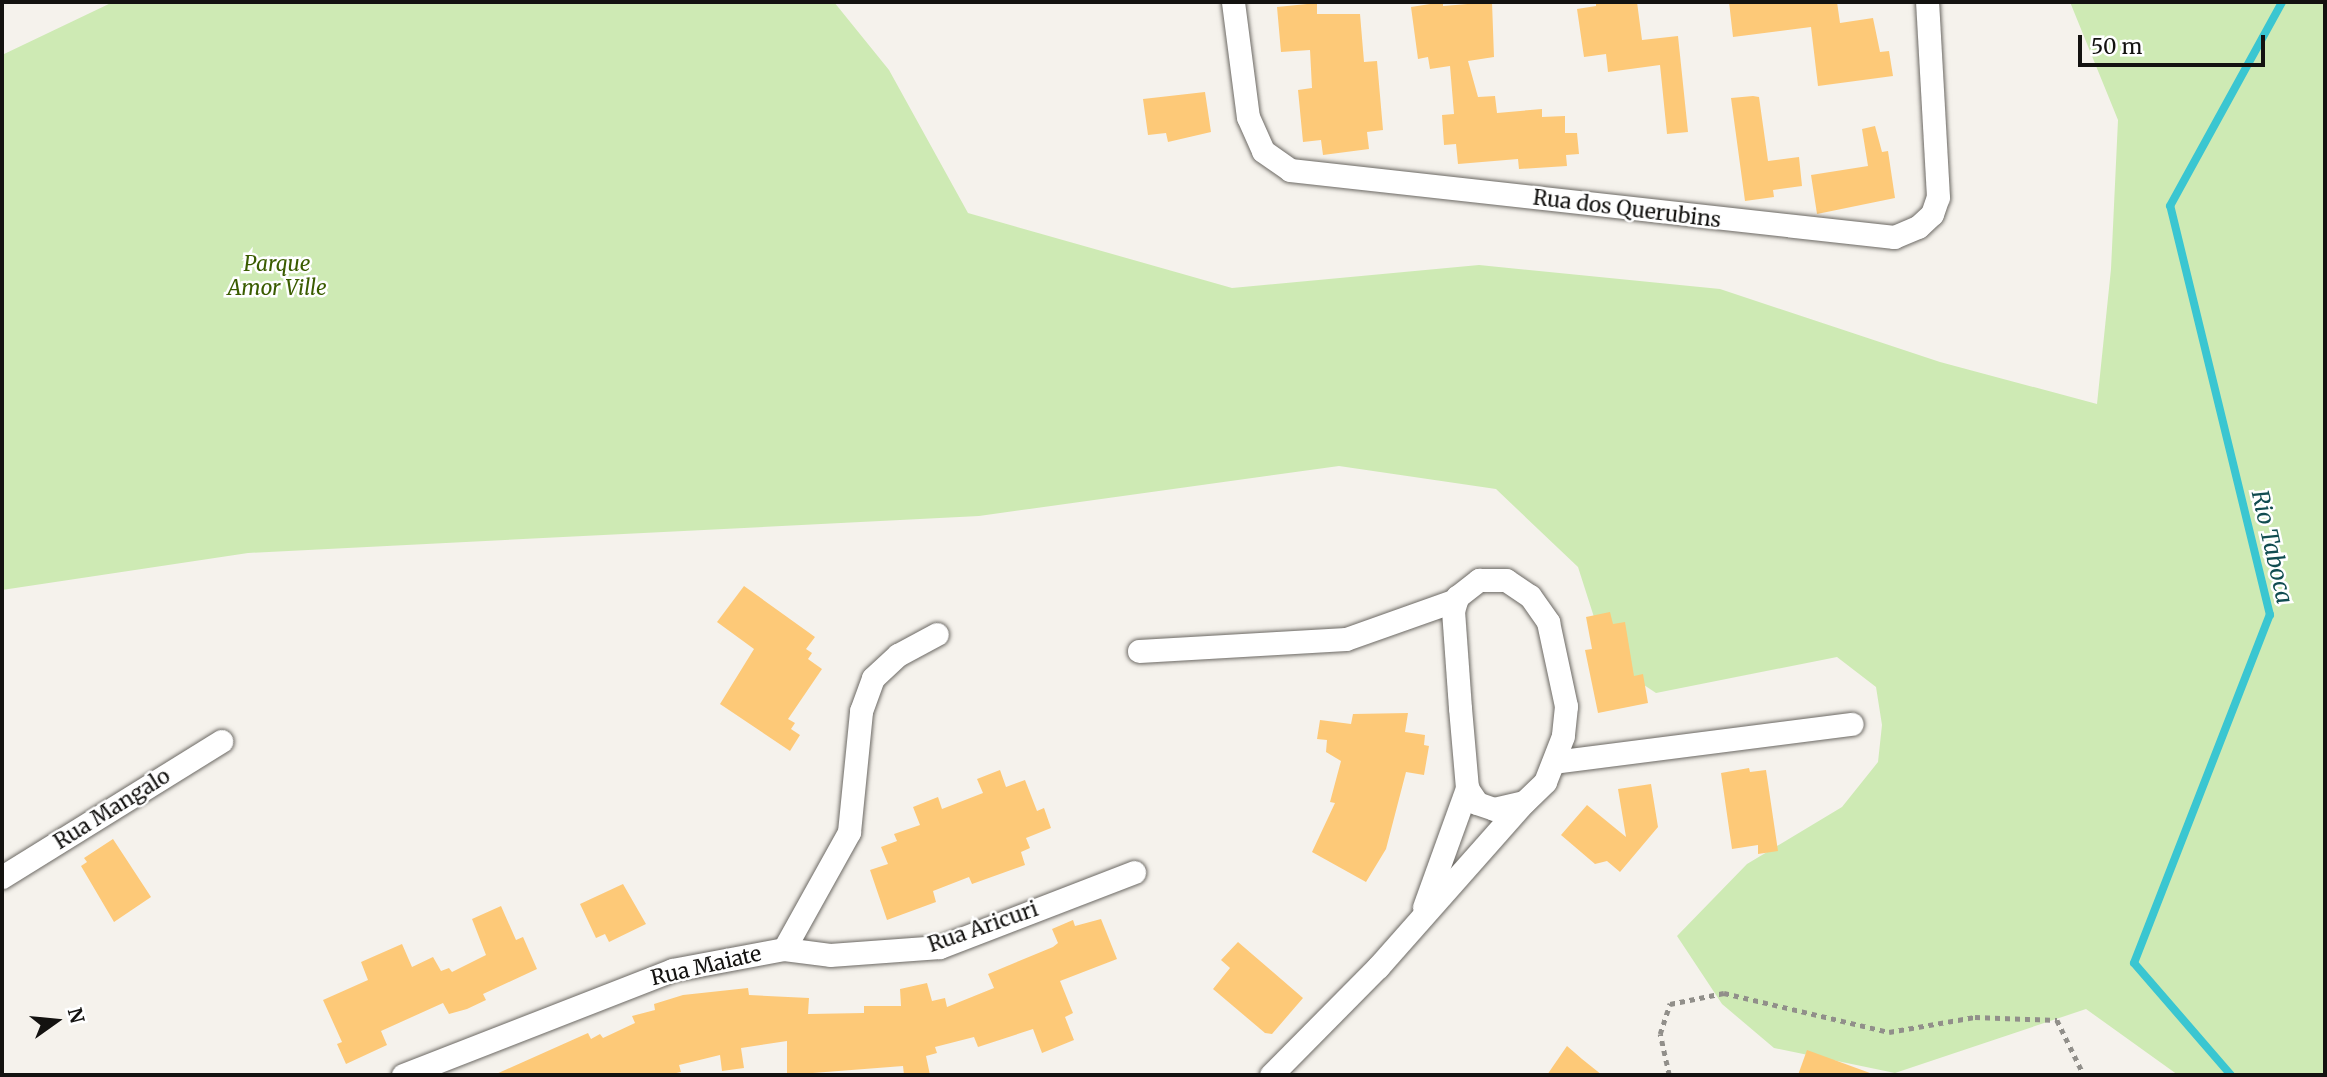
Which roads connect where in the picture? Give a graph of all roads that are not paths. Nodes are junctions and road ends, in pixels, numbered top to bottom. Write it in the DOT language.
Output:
graph roads {
  1 [pos="1233,2"];
  2 [pos="1927,2"];
  3 [pos="1456,600"];
  4 [pos="937,634"];
  5 [pos="1139,651"];
  6 [pos="1852,724"];
  7 [pos="221,741"];
  8 [pos="1554,762"];
  9 [pos="1467,788"];
  10 [pos="1524,802"];
  11 [pos="1134,872"];
  12 [pos="2,877"];
  13 [pos="1421,916"];
  14 [pos="784,949"];
  15 [pos="403,1075"];
  16 [pos="1271,1075"];
  1 -- 2 [label="street, Rua dos Querubins"];
  3 -- 5 [label="street"];
  3 -- 8 [label="street"];
  3 -- 9 [label="street"];
  4 -- 14 [label="street, Rua Maiate"];
  6 -- 8 [label="street"];
  7 -- 12 [label="street, Rua Mangalo"];
  8 -- 10 [label="street"];
  9 -- 10 [label="street"];
  9 -- 13 [label="street"];
  10 -- 13 [label="street"];
  11 -- 14 [label="street, Rua Aricuri"];
  13 -- 16 [label="street"];
  14 -- 15 [label="street, Rua Maiate"];
}
